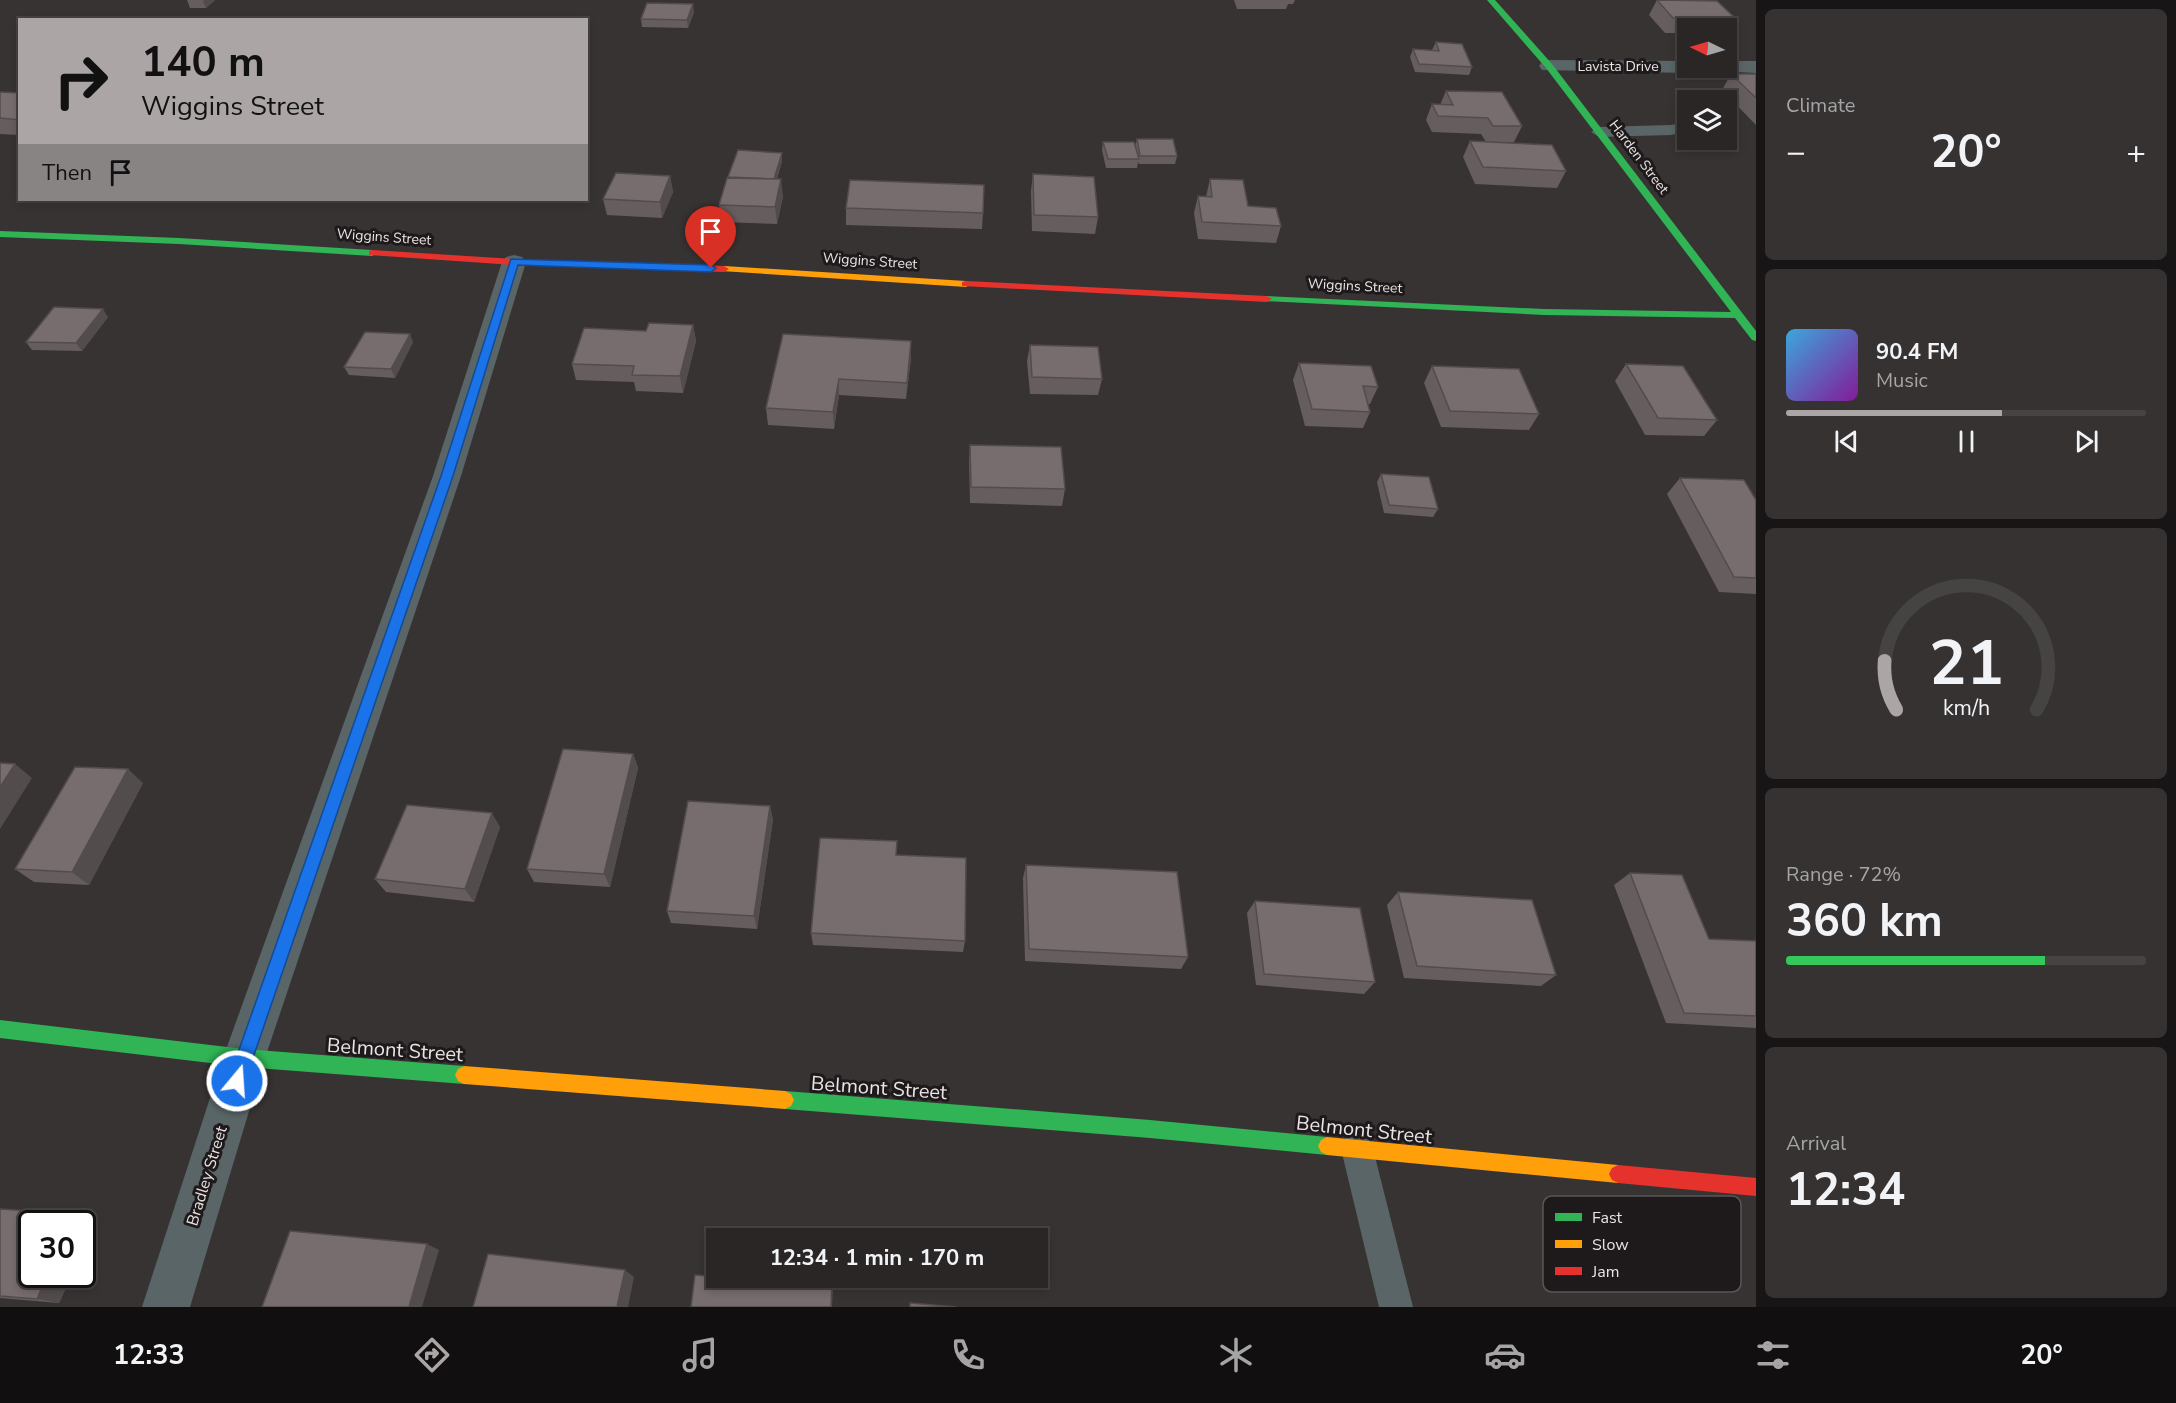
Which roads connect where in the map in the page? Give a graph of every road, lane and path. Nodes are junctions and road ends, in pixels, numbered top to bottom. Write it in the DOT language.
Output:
graph roads {
  1 [pos="1491,0"];
  2 [pos="1549,66"];
  3 [pos="1677,67"];
  4 [pos="1737,67"];
  5 [pos="1756,67"];
  6 [pos="1677,129"];
  7 [pos="1599,132"];
  8 [pos="0,234"];
  9 [pos="514,262"];
  10 [pos="1738,315"];
  11 [pos="1756,338"];
  12 [pos="0,1029"];
  13 [pos="244,1058"];
  14 [pos="1357,1149"];
  15 [pos="1756,1187"];
  16 [pos="166,1307"];
  17 [pos="1396,1307"];
  1 -- 2 [label="street, Harden Street"];
  2 -- 3 [label="street, Lavista Drive"];
  2 -- 7 [label="street, Harden Street"];
  4 -- 5 [label="street"];
  6 -- 7 [label="lane"];
  7 -- 10 [label="street, Harden Street"];
  8 -- 9 [label="street, Wiggins Street"];
  9 -- 10 [label="street, Wiggins Street"];
  9 -- 13 [label="street, Bradley Street"];
  10 -- 11 [label="street, Harden Street"];
  12 -- 13 [label="street, Belmont Street"];
  13 -- 14 [label="street, Belmont Street"];
  13 -- 16 [label="street, Bradley Street"];
  14 -- 15 [label="street, Belmont Street"];
  14 -- 17 [label="lane"];
}
